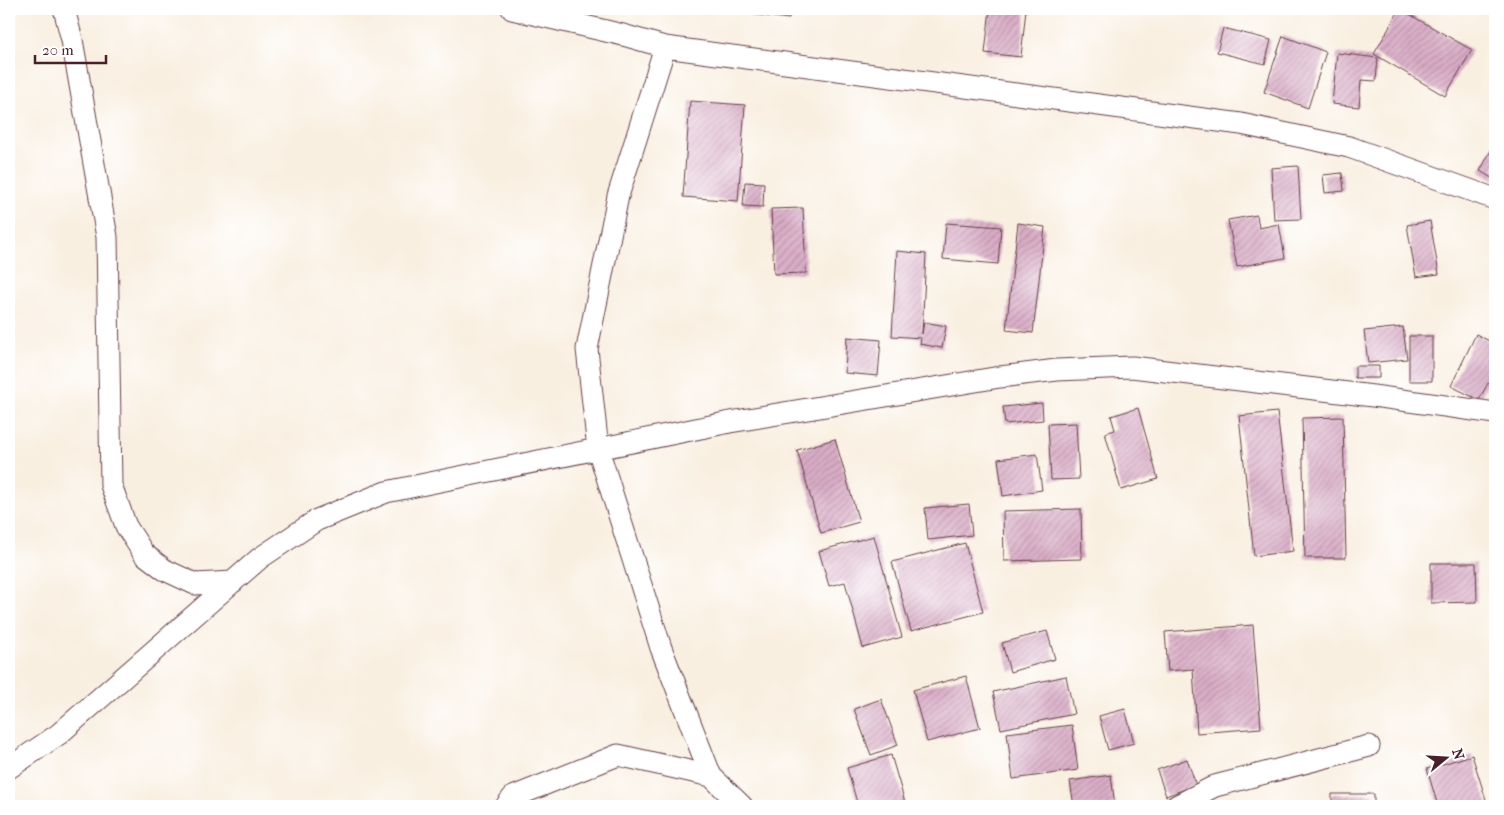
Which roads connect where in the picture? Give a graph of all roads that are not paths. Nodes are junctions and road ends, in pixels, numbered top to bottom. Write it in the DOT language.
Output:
graph roads {
  1 [pos="64,9"];
  2 [pos="512,9"];
  3 [pos="665,47"];
  4 [pos="1495,199"];
  5 [pos="1495,413"];
  6 [pos="598,449"];
  7 [pos="233,582"];
  8 [pos="1369,746"];
  9 [pos="9,768"];
  10 [pos="711,776"];
  11 [pos="506,806"];
  12 [pos="742,806"];
  13 [pos="1176,806"];
  1 -- 7 [label="street"];
  2 -- 3 [label="street"];
  3 -- 4 [label="street"];
  3 -- 6 [label="street"];
  5 -- 6 [label="street"];
  6 -- 7 [label="street"];
  6 -- 10 [label="street"];
  7 -- 9 [label="street"];
  8 -- 13 [label="street"];
  10 -- 11 [label="street"];
  10 -- 12 [label="street"];
}
